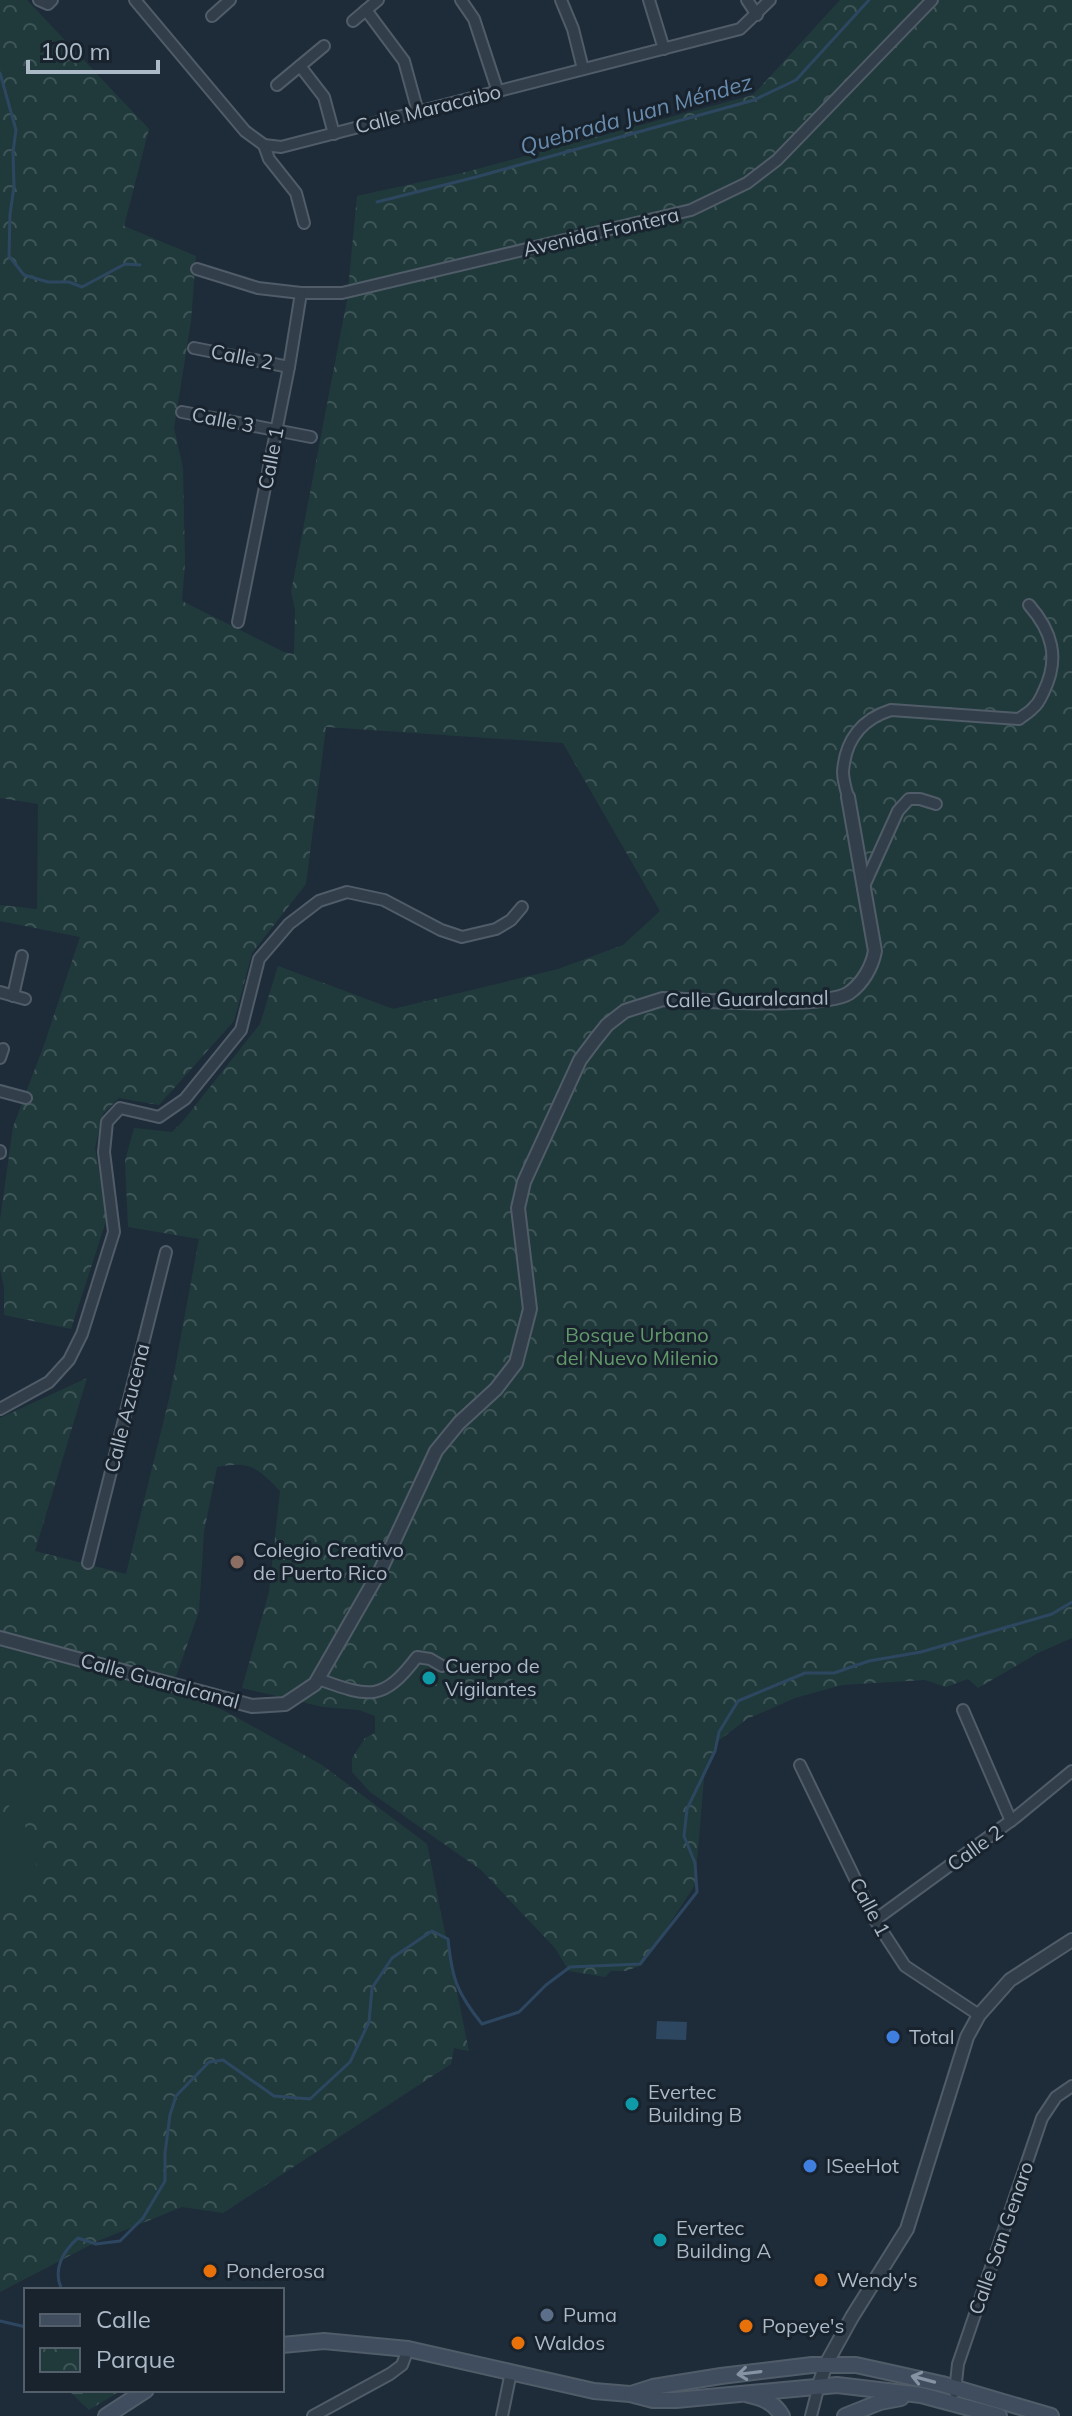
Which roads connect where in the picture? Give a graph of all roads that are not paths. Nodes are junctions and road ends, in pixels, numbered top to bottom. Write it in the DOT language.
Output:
graph roads {
  1 [pos="39,0"];
  2 [pos="52,0"];
  3 [pos="135,0"];
  4 [pos="230,0"];
  5 [pos="378,0"];
  6 [pos="461,0"];
  7 [pos="561,0"];
  8 [pos="649,0"];
  9 [pos="747,0"];
  10 [pos="770,0"];
  11 [pos="932,0"];
  12 [pos="366,10"];
  13 [pos="757,15"];
  14 [pos="212,16"];
  15 [pos="353,21"];
  16 [pos="324,46"];
  17 [pos="664,49"];
  18 [pos="300,66"];
  19 [pos="583,69"];
  20 [pos="277,85"];
  21 [pos="498,92"];
  22 [pos="418,112"];
  23 [pos="334,134"];
  24 [pos="264,145"];
  25 [pos="304,223"];
  26 [pos="197,269"];
  27 [pos="301,293"];
  28 [pos="194,348"];
  29 [pos="289,367"];
  30 [pos="182,412"];
  31 [pos="276,431"];
  32 [pos="311,437"];
  33 [pos="1029,605"];
  34 [pos="238,622"];
  35 [pos="848,797"];
  36 [pos="936,804"];
  37 [pos="864,886"];
  38 [pos="522,907"];
  39 [pos="22,956"];
  40 [pos="0,992"];
  41 [pos="13,996"];
  42 [pos="25,999"];
  43 [pos="0,1091"];
  44 [pos="26,1098"];
  45 [pos="161,1258"];
  46 [pos="0,1409"];
  47 [pos="88,1563"];
  48 [pos="0,1638"];
  49 [pos="442,1666"];
  50 [pos="318,1679"];
  51 [pos="963,1710"];
  52 [pos="800,1765"];
  53 [pos="1072,1771"];
  54 [pos="1011,1821"];
  55 [pos="875,1920"];
  56 [pos="1072,1940"];
  57 [pos="979,2015"];
  58 [pos="1072,2086"];
  59 [pos="284,2345"];
  60 [pos="408,2349"];
  61 [pos="826,2364"];
  62 [pos="511,2372"];
  63 [pos="819,2385"];
  64 [pos="143,2392"];
  65 [pos="737,2393"];
  66 [pos="630,2394"];
  67 [pos="921,2395"];
  68 [pos="954,2395"];
  69 [pos="106,2416"];
  70 [pos="313,2416"];
  71 [pos="502,2416"];
  72 [pos="782,2416"];
  73 [pos="811,2416"];
  74 [pos="845,2416"];
  75 [pos="999,2416"];
  76 [pos="1051,2416"];
  1 -- 2 [label="street"];
  3 -- 24 [label="street"];
  4 -- 14 [label="street"];
  5 -- 12 [label="street"];
  6 -- 21 [label="street"];
  7 -- 19 [label="street"];
  8 -- 17 [label="street"];
  9 -- 13 [label="street"];
  10 -- 13 [label="street, Calle Maracaibo"];
  11 -- 27 [label="street, Avenida Frontera"];
  12 -- 15 [label="street"];
  12 -- 22 [label="street"];
  13 -- 17 [label="street, Calle Maracaibo"];
  16 -- 18 [label="street"];
  17 -- 19 [label="street, Calle Maracaibo"];
  18 -- 20 [label="street"];
  18 -- 23 [label="street"];
  19 -- 21 [label="street, Calle Maracaibo"];
  21 -- 22 [label="street, Calle Maracaibo"];
  22 -- 23 [label="street, Calle Maracaibo"];
  23 -- 24 [label="street, Calle Maracaibo"];
  24 -- 25 [label="street"];
  26 -- 27 [label="street, Avenida Frontera"];
  27 -- 29 [label="street, Calle 1"];
  28 -- 29 [label="street, Calle 2"];
  29 -- 31 [label="street, Calle 1"];
  30 -- 31 [label="street, Calle 3"];
  31 -- 32 [label="street, Calle 3"];
  31 -- 34 [label="street, Calle 1"];
  33 -- 35 [label="street, Calle Guaralcanal"];
  35 -- 37 [label="street, Calle Guaralcanal"];
  36 -- 37 [label="street"];
  37 -- 50 [label="street, Calle Guaralcanal"];
  38 -- 46 [label="street"];
  39 -- 41 [label="street"];
  40 -- 41 [label="street"];
  41 -- 42 [label="street"];
  43 -- 44 [label="street"];
  45 -- 47 [label="street, Calle Azucena"];
  48 -- 50 [label="street, Calle Guaralcanal"];
  49 -- 50 [label="street"];
  51 -- 54 [label="street"];
  52 -- 55 [label="street, Calle 1"];
  53 -- 54 [label="street, Calle 2"];
  54 -- 55 [label="street, Calle 2"];
  55 -- 57 [label="street, Calle 1"];
  56 -- 57 [label="street"];
  57 -- 61 [label="street"];
  58 -- 68 [label="street, Calle San Genaro"];
  59 -- 60 [label="main road"];
  60 -- 62 [label="main road"];
  60 -- 70 [label="street"];
  61 -- 63 [label="street"];
  61 -- 66 [label="main road, one-way"];
  68 -- 61 [label="main road, one-way"];
  62 -- 66 [label="main road"];
  62 -- 71 [label="street"];
  63 -- 65 [label="main road"];
  63 -- 67 [label="main road"];
  63 -- 73 [label="street"];
  64 -- 69 [label="main road"];
  65 -- 66 [label="main road"];
  65 -- 72 [label="main road"];
  67 -- 68 [label="main road"];
  67 -- 74 [label="main road"];
  68 -- 75 [label="main road"];
  68 -- 76 [label="main road"];
}
